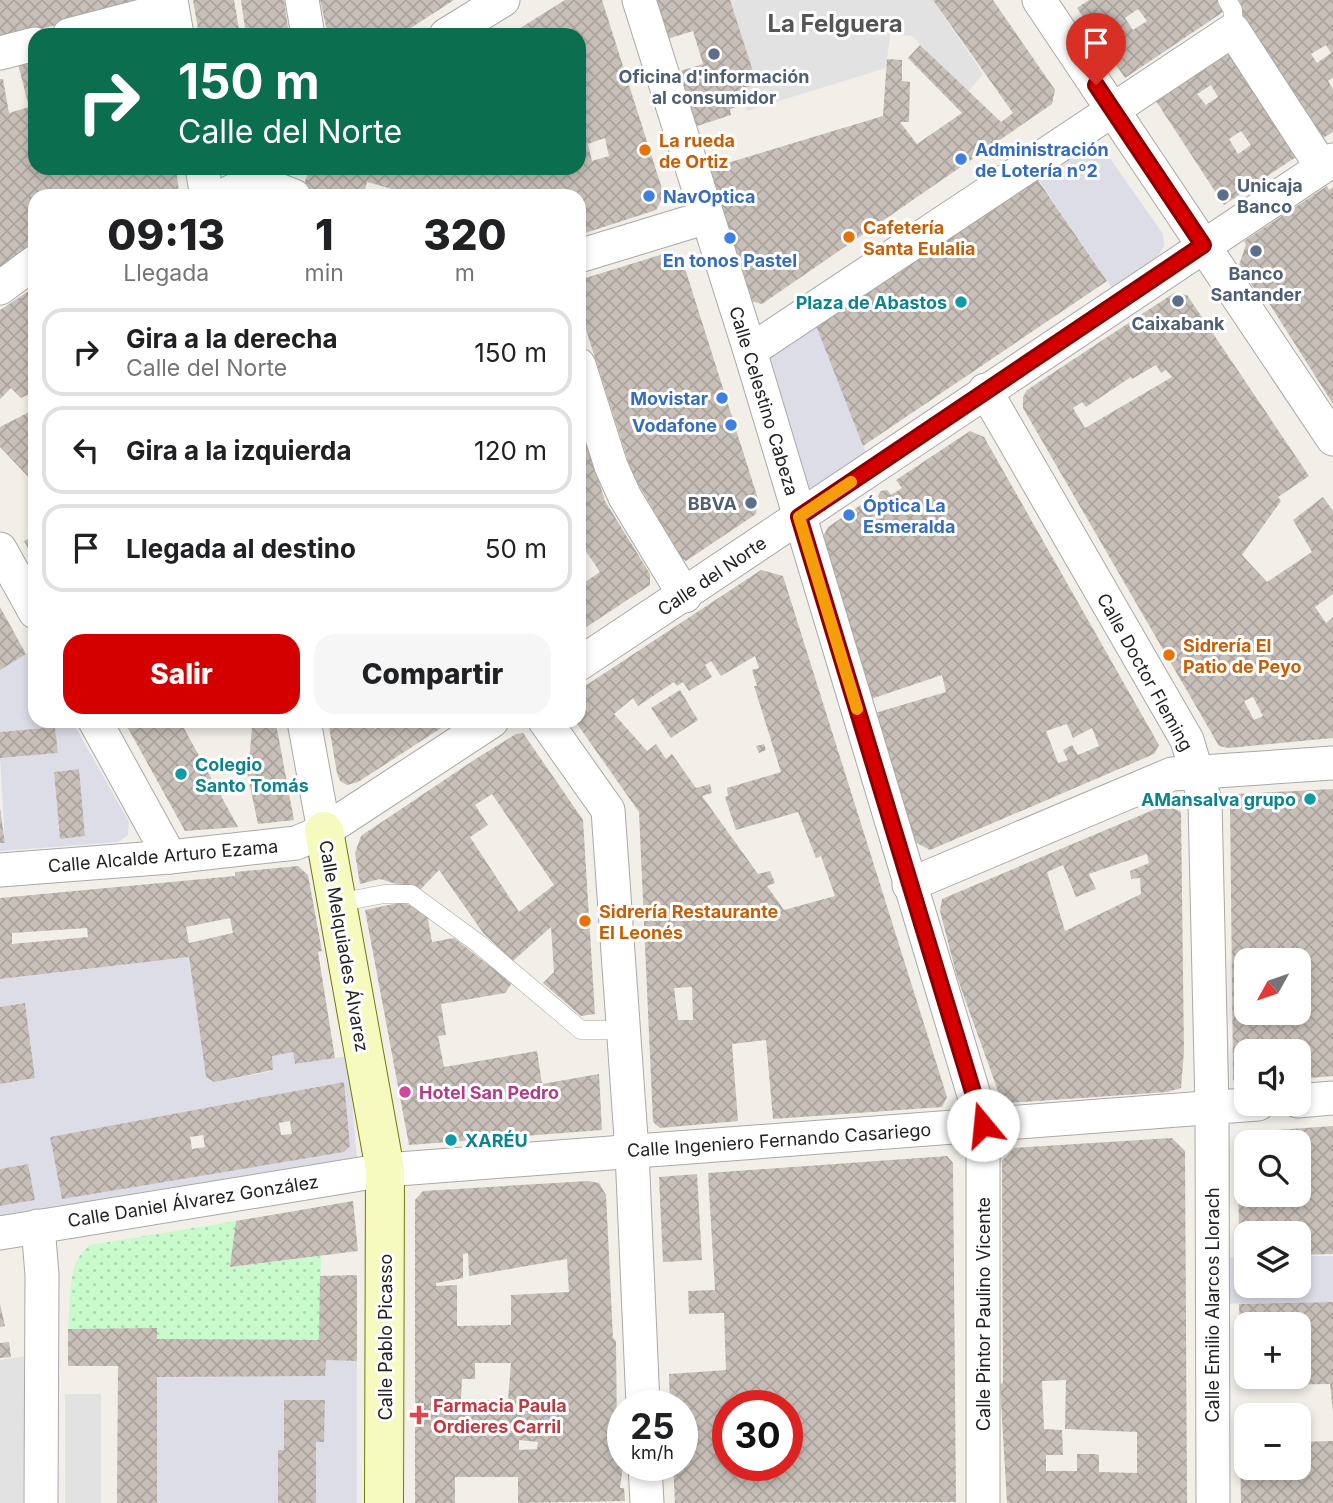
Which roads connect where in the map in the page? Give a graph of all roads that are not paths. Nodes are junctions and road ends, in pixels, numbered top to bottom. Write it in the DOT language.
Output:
graph roads {
  1 [pos="302,0"];
  2 [pos="503,0"];
  3 [pos="639,0"];
  4 [pos="1045,2"];
  5 [pos="174,14"];
  6 [pos="1230,15"];
  7 [pos="104,28"];
  8 [pos="308,28"];
  9 [pos="457,28"];
  10 [pos="28,46"];
  11 [pos="0,53"];
  12 [pos="1113,110"];
  13 [pos="1328,164"];
  14 [pos="258,175"];
  15 [pos="262,175"];
  16 [pos="235,189"];
  17 [pos="283,189"];
  18 [pos="707,217"];
  19 [pos="1203,245"];
  20 [pos="586,254"];
  21 [pos="28,267"];
  22 [pos="0,288"];
  23 [pos="750,351"];
  24 [pos="586,387"];
  25 [pos="985,390"];
  26 [pos="1333,439"];
  27 [pos="799,517"];
  28 [pos="0,549"];
  29 [pos="685,596"];
  30 [pos="28,599"];
  31 [pos="586,660"];
  32 [pos="99,728"];
  33 [pos="305,728"];
  34 [pos="481,728"];
  35 [pos="550,728"];
  36 [pos="1333,764"];
  37 [pos="1197,773"];
  38 [pos="324,831"];
  39 [pos="170,857"];
  40 [pos="0,870"];
  41 [pos="909,885"];
  42 [pos="337,903"];
  43 [pos="623,1030"];
  44 [pos="1333,1098"];
  45 [pos="1311,1100"];
  46 [pos="1234,1106"];
  47 [pos="1212,1108"];
  48 [pos="983,1125"];
  49 [pos="632,1152"];
  50 [pos="385,1170"];
  51 [pos="38,1226"];
  52 [pos="0,1233"];
  53 [pos="642,1390"];
  54 [pos="646,1481"];
  55 [pos="41,1503"];
  56 [pos="384,1503"];
  57 [pos="647,1503"];
  58 [pos="983,1503"];
  59 [pos="1213,1503"];
  1 -- 8 [label="street"];
  2 -- 9 [label="street"];
  3 -- 18 [label="street, Calle Celestino Cabeza"];
  4 -- 12 [label="street"];
  5 -- 7 [label="street"];
  6 -- 12 [label="street"];
  6 -- 13 [label="street"];
  10 -- 11 [label="street"];
  12 -- 19 [label="street"];
  12 -- 23 [label="street"];
  13 -- 19 [label="street, Calle del Norte"];
  14 -- 16 [label="street"];
  15 -- 17 [label="street"];
  18 -- 20 [label="street"];
  18 -- 23 [label="street, Calle Celestino Cabeza"];
  19 -- 25 [label="street, Calle del Norte"];
  19 -- 26 [label="street"];
  21 -- 22 [label="street"];
  23 -- 27 [label="street, Calle Celestino Cabeza"];
  24 -- 29 [label="street"];
  25 -- 27 [label="street, Calle del Norte"];
  25 -- 37 [label="street, Calle Doctor Fleming"];
  27 -- 29 [label="street, Calle del Norte"];
  27 -- 41 [label="street, Calle Celestino Cabeza"];
  28 -- 30 [label="street"];
  29 -- 31 [label="street, Calle del Norte"];
  32 -- 39 [label="street"];
  33 -- 38 [label="street, Calle Melquiades Álvarez"];
  34 -- 38 [label="street"];
  35 -- 43 [label="street"];
  36 -- 37 [label="street"];
  37 -- 41 [label="street"];
  37 -- 47 [label="street, Calle Doctor Fleming"];
  38 -- 39 [label="street, Calle Alcalde Arturo Ezama"];
  38 -- 42 [label="street, Calle Melquiades Álvarez"];
  39 -- 40 [label="street, Calle Alcalde Arturo Ezama"];
  41 -- 48 [label="street, Calle Celestino Cabeza"];
  42 -- 43 [label="lane"];
  42 -- 50 [label="street, Calle Melquiades Álvarez"];
  43 -- 49 [label="street"];
  44 -- 45 [label="street"];
  46 -- 47 [label="street, Calle Ingeniero Fernando Casariego"];
  47 -- 48 [label="street, Calle Ingeniero Fernando Casariego"];
  47 -- 59 [label="street, Calle Emilio Alarcos Llorach"];
  48 -- 49 [label="street, Calle Ingeniero Fernando Casariego"];
  48 -- 58 [label="street, Calle Pintor Paulino Vicente"];
  49 -- 50 [label="street, Calle Ingeniero Fernando Casariego"];
  49 -- 53 [label="street"];
  50 -- 51 [label="street, Calle Daniel Álvarez González"];
  50 -- 56 [label="street, Calle Pablo Picasso"];
  51 -- 52 [label="street, Calle Daniel Álvarez González"];
  51 -- 55 [label="street"];
  54 -- 57 [label="street"];
}
